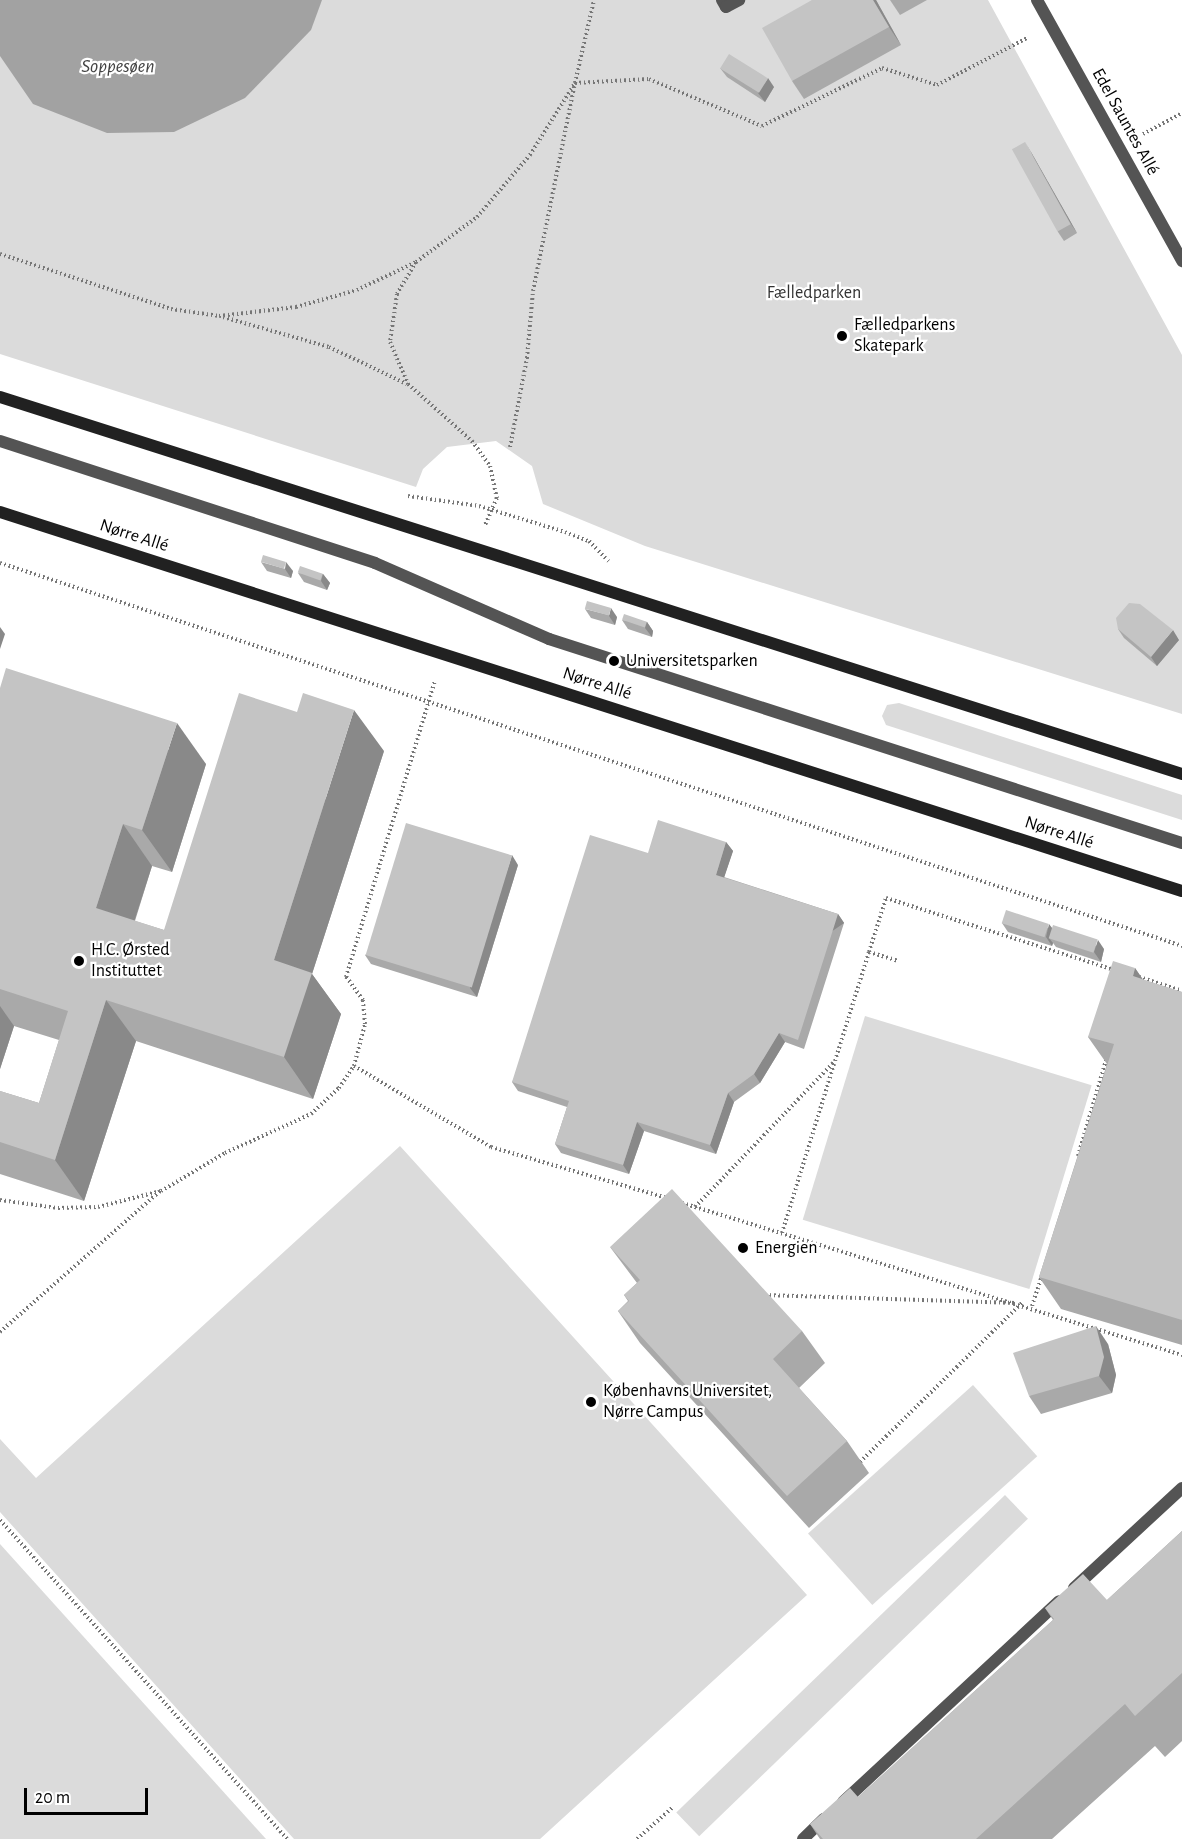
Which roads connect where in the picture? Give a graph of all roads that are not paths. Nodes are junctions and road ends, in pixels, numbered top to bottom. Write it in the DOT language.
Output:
graph roads {
  1 [pos="722,0"];
  2 [pos="739,0"];
  3 [pos="1037,0"];
  4 [pos="1182,261"];
  5 [pos="0,397"];
  6 [pos="0,441"];
  7 [pos="0,512"];
  8 [pos="1182,774"];
  9 [pos="1182,843"];
  10 [pos="1182,891"];
  11 [pos="1182,1488"];
  12 [pos="802,1839"];
  1 -- 2 [label="street"];
  3 -- 4 [label="street, Edel Sauntes Allé"];
  5 -- 8 [label="street"];
  6 -- 9 [label="street"];
  7 -- 10 [label="street, Nørre Allé"];
  11 -- 12 [label="street"];
}
